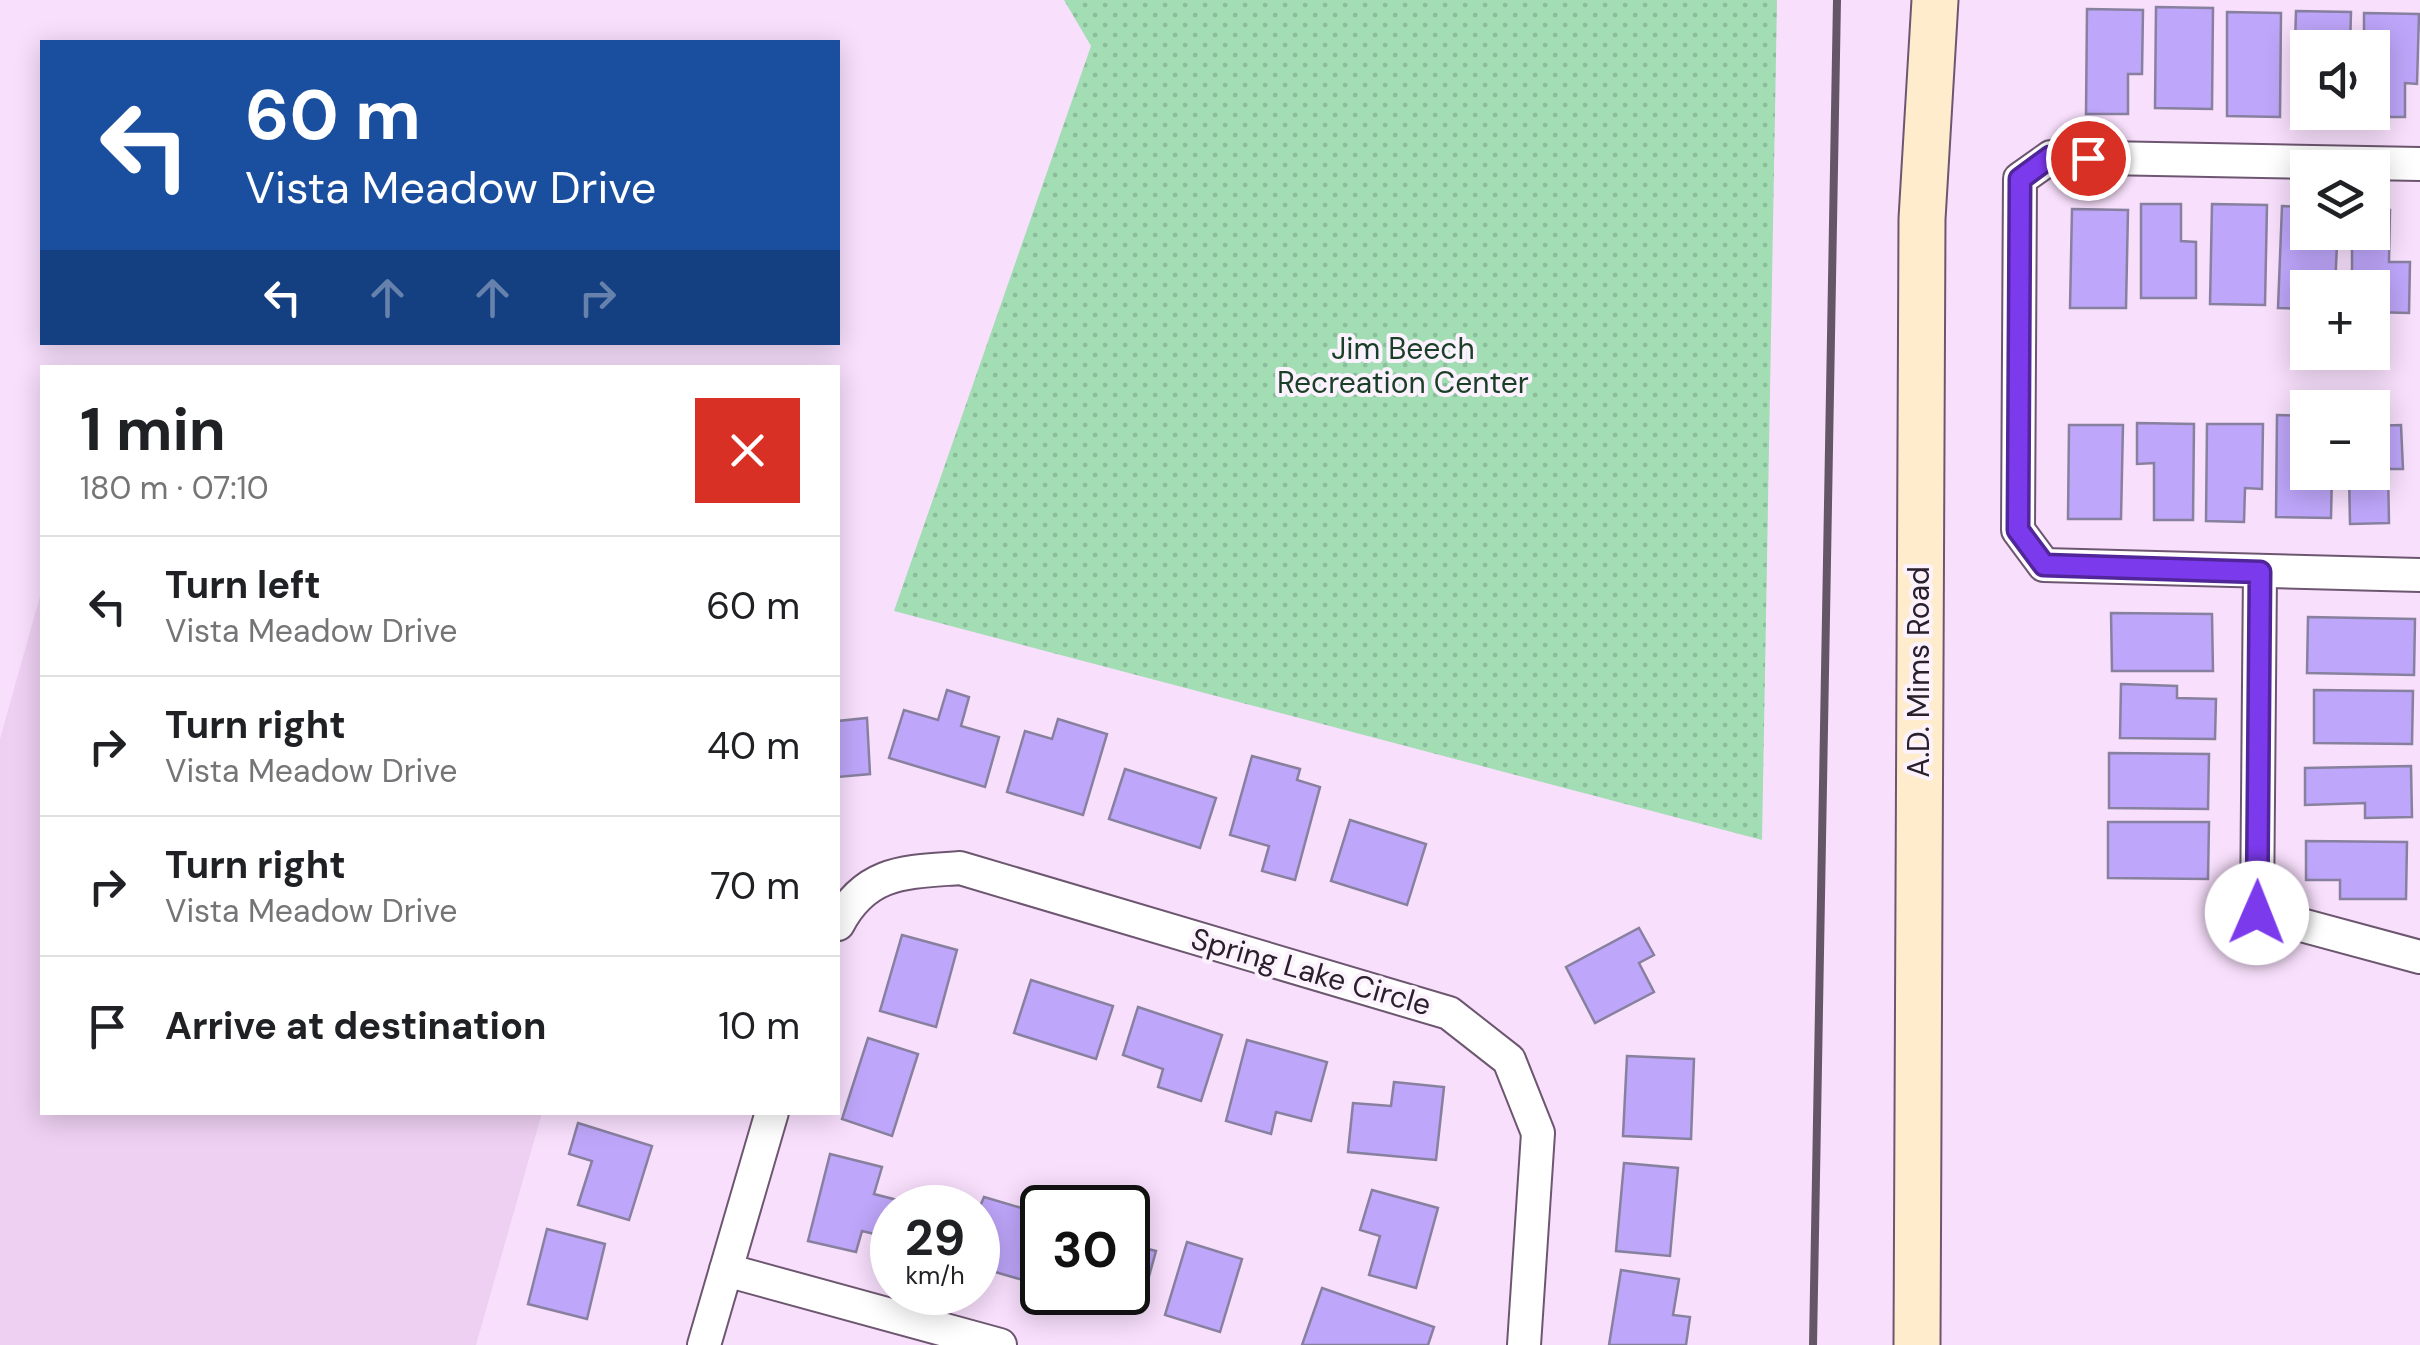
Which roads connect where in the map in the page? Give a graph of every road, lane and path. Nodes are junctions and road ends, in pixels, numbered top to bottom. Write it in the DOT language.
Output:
graph roads {
  1 [pos="1935,0"];
  2 [pos="2420,164"];
  3 [pos="2260,572"];
  4 [pos="2420,575"];
  5 [pos="840,920"];
  6 [pos="2420,957"];
  7 [pos="771,1115"];
  8 [pos="726,1270"];
  9 [pos="704,1345"];
  10 [pos="1000,1345"];
  11 [pos="1524,1345"];
  12 [pos="1917,1345"];
  1 -- 12 [label="street, A.D. Mims Road"];
  2 -- 3 [label="street"];
  3 -- 4 [label="street"];
  3 -- 6 [label="street"];
  5 -- 11 [label="street, Spring Lake Circle"];
  7 -- 8 [label="street"];
  8 -- 9 [label="street"];
  8 -- 10 [label="street"];
}
